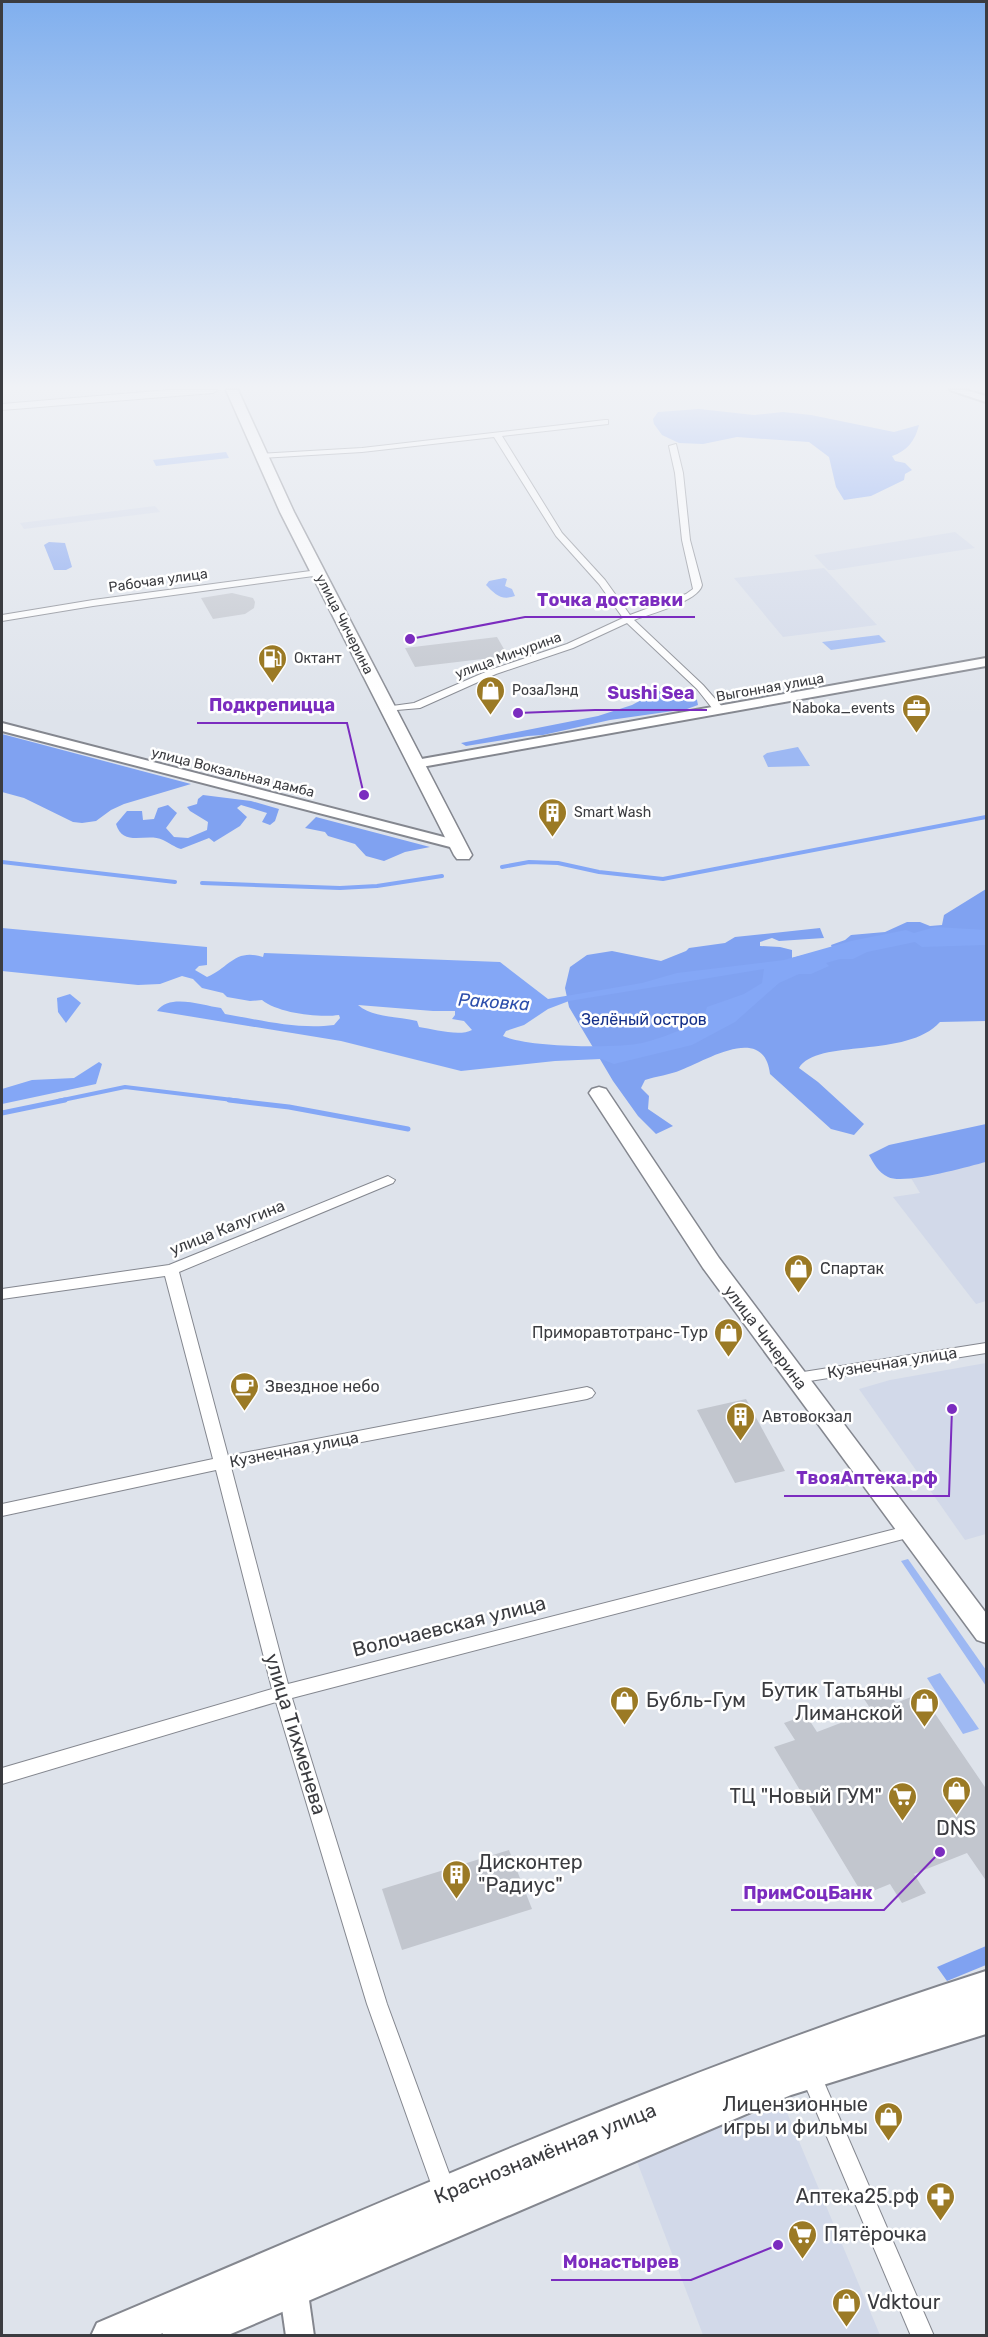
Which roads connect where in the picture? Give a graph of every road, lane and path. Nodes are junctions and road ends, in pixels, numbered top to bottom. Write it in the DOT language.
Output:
graph roads {
  1 [pos="282,499"];
  2 [pos="537,499"];
  3 [pos="682,499"];
  4 [pos="318,573"];
  5 [pos="2,618"];
  6 [pos="628,619"];
  7 [pos="987,662"];
  8 [pos="389,709"];
  9 [pos="720,711"];
  10 [pos="2,727"];
  11 [pos="416,764"];
  12 [pos="460,850"];
  13 [pos="599,1094"];
  14 [pos="388,1180"];
  15 [pos="171,1270"];
  16 [pos="2,1294"];
  17 [pos="987,1348"];
  18 [pos="797,1378"];
  19 [pos="587,1393"];
  20 [pos="222,1463"];
  21 [pos="2,1510"];
  22 [pos="911,1531"];
  23 [pos="987,1632"];
  24 [pos="282,1693"];
  25 [pos="2,1776"];
  26 [pos="987,1987"];
  27 [pos="987,2018"];
  28 [pos="802,2063"];
  29 [pos="444,2192"];
  30 [pos="293,2288"];
  31 [pos="110,2336"];
  32 [pos="180,2336"];
  33 [pos="300,2336"];
  34 [pos="924,2336"];
  1 -- 4 [label="main road, улица Чичерина"];
  2 -- 6 [label="street"];
  3 -- 6 [label="street, улица Мичурина"];
  4 -- 5 [label="street, Рабочая улица"];
  4 -- 8 [label="main road, улица Чичерина"];
  6 -- 8 [label="street, улица Мичурина"];
  6 -- 9 [label="street"];
  7 -- 9 [label="street, Выгонная улица"];
  8 -- 11 [label="main road, улица Чичерина"];
  9 -- 11 [label="street, Выгонная улица"];
  10 -- 12 [label="street, улица Вокзальная дамба"];
  11 -- 12 [label="main road, улица Чичерина"];
  13 -- 18 [label="main road, улица Чичерина"];
  14 -- 15 [label="street, улица Калугина"];
  15 -- 16 [label="street, улица Калугина"];
  15 -- 20 [label="street, улица Тихменева"];
  17 -- 18 [label="street, Кузнечная улица"];
  18 -- 22 [label="main road, улица Чичерина"];
  19 -- 20 [label="street, Кузнечная улица"];
  20 -- 21 [label="street, Кузнечная улица"];
  20 -- 24 [label="street, улица Тихменева"];
  22 -- 23 [label="main road, улица Чичерина"];
  22 -- 24 [label="street, Волочаевская улица"];
  24 -- 25 [label="street, Волочаевская улица"];
  24 -- 29 [label="street, улица Тихменева"];
  26 -- 28 [label="highway, Краснознамённая улица"];
  27 -- 28 [label="highway, Краснознамённая улица"];
  28 -- 29 [label="highway, Краснознамённая улица"];
  28 -- 30 [label="highway, Краснознамённая улица"];
  28 -- 34 [label="street"];
  29 -- 31 [label="highway, Краснознамённая улица"];
  30 -- 32 [label="highway, Краснознамённая улица"];
  30 -- 33 [label="street"];
}
